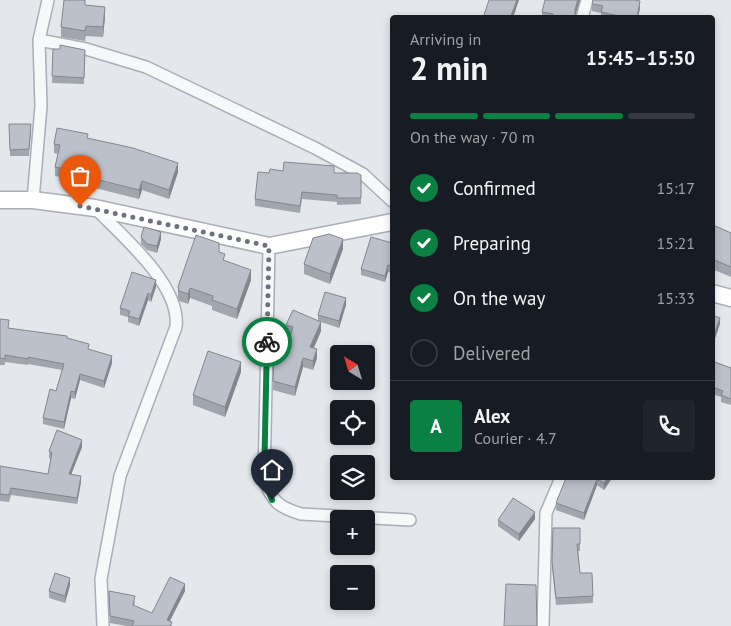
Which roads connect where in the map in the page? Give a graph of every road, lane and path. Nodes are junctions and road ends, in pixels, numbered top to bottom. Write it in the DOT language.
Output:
graph roads {
  1 [pos="48,0"];
  2 [pos="587,0"];
  3 [pos="583,15"];
  4 [pos="39,40"];
  5 [pos="390,199"];
  6 [pos="0,200"];
  7 [pos="33,200"];
  8 [pos="95,208"];
  9 [pos="390,222"];
  10 [pos="269,246"];
  11 [pos="715,294"];
  12 [pos="731,298"];
  13 [pos="560,480"];
  14 [pos="410,520"];
  15 [pos="102,626"];
  16 [pos="543,626"];
  1 -- 4 [label="street"];
  2 -- 3 [label="street"];
  4 -- 5 [label="street"];
  4 -- 7 [label="street"];
  6 -- 7 [label="main road"];
  7 -- 8 [label="main road"];
  8 -- 10 [label="main road"];
  8 -- 15 [label="street"];
  9 -- 10 [label="main road"];
  10 -- 14 [label="street"];
  11 -- 12 [label="main road"];
  13 -- 16 [label="street"];
}
